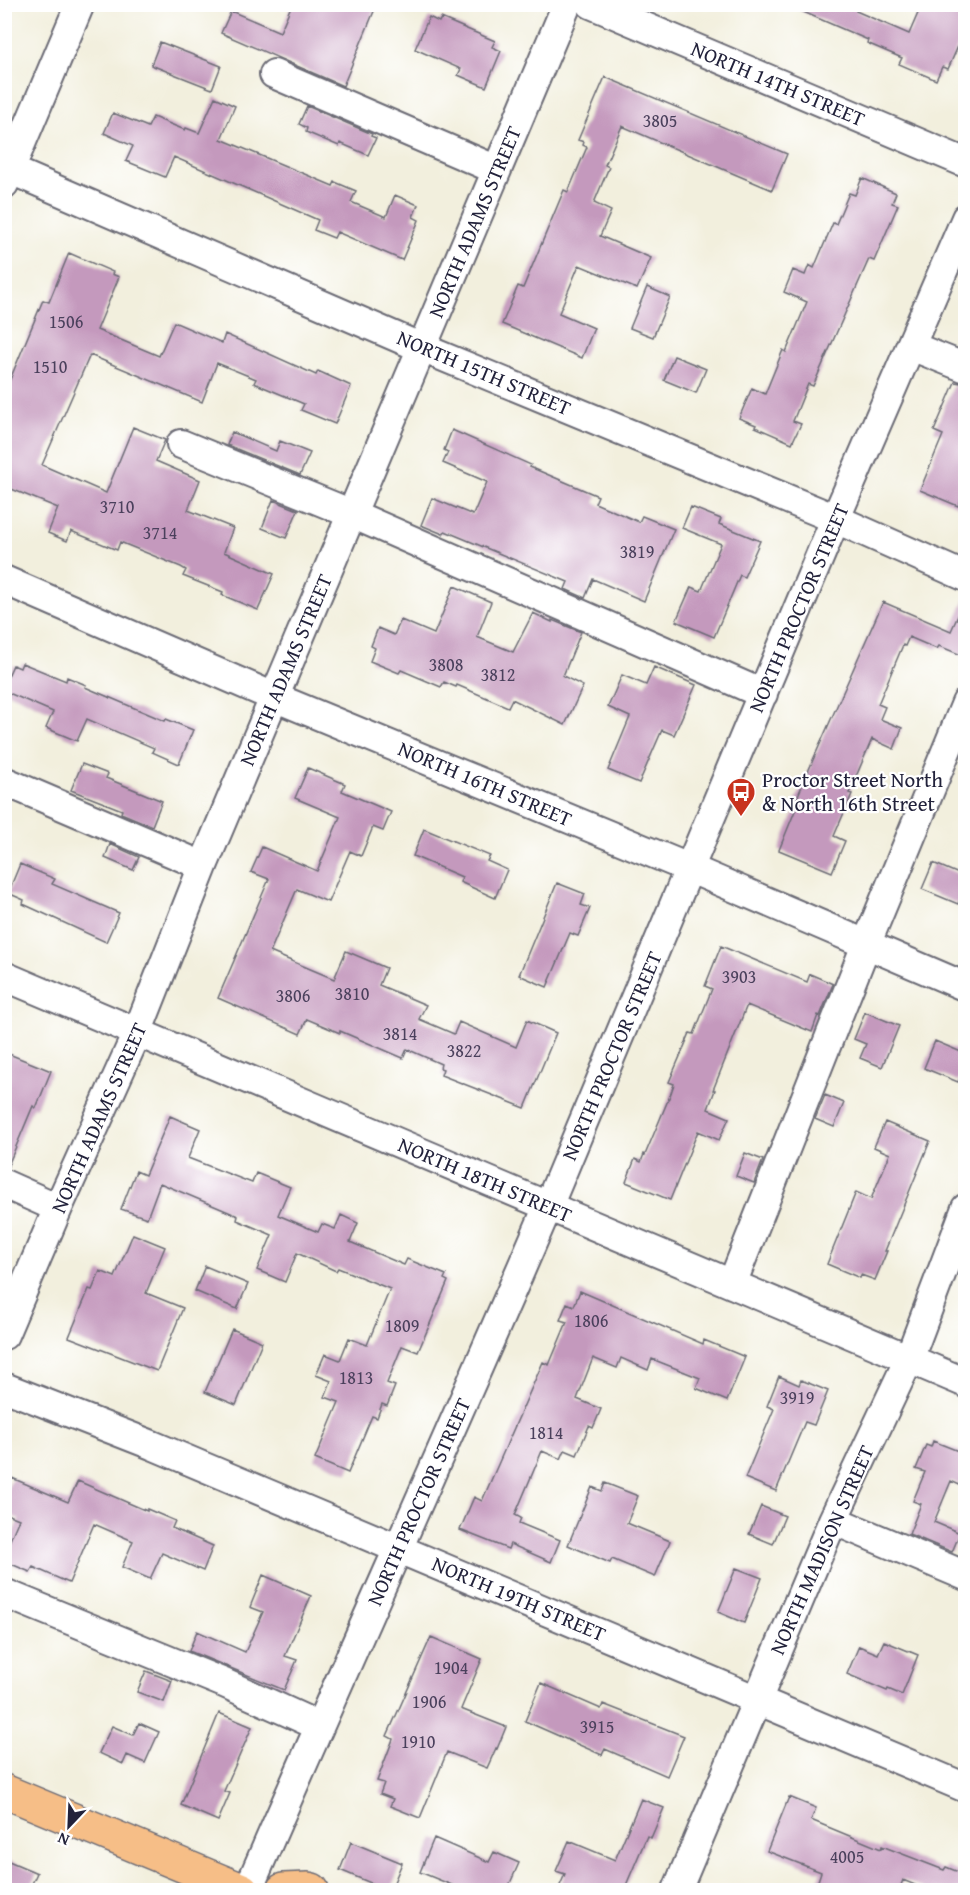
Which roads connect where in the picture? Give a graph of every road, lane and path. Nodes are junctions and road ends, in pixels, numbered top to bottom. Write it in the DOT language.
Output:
graph roads {
  1 [pos="80,4"];
  2 [pos="567,4"];
  3 [pos="591,4"];
  4 [pos="274,74"];
  5 [pos="966,164"];
  6 [pos="497,170"];
  7 [pos="6,174"];
  8 [pos="966,218"];
  9 [pos="911,346"];
  10 [pos="422,348"];
  11 [pos="966,368"];
  12 [pos="181,444"];
  13 [pos="352,514"];
  14 [pos="836,519"];
  15 [pos="966,577"];
  16 [pos="4,580"];
  17 [pos="763,694"];
  18 [pos="274,697"];
  19 [pos="966,703"];
  20 [pos="4,781"];
  21 [pos="203,866"];
  22 [pos="691,869"];
  23 [pos="866,945"];
  24 [pos="4,976"];
  25 [pos="966,987"];
  26 [pos="137,1033"];
  27 [pos="4,1184"];
  28 [pos="548,1206"];
  29 [pos="58,1208"];
  30 [pos="966,1208"];
  31 [pos="732,1284"];
  32 [pos="4,1335"];
  33 [pos="909,1359"];
  34 [pos="966,1383"];
  35 [pos="4,1387"];
  36 [pos="833,1520"];
  37 [pos="399,1549"];
  38 [pos="966,1576"];
  39 [pos="4,1593"];
  40 [pos="757,1699"];
  41 [pos="319,1726"];
  42 [pos="966,1788"];
  43 [pos="4,1791"];
  44 [pos="242,1890"];
  45 [pos="249,1890"];
  46 [pos="283,1890"];
  47 [pos="312,1890"];
  48 [pos="677,1890"];
  1 -- 7 [label="street"];
  2 -- 6 [label="street, NORTH ADAMS STREET"];
  3 -- 5 [label="street, NORTH 14TH STREET"];
  4 -- 6 [label="street"];
  6 -- 10 [label="street, NORTH ADAMS STREET"];
  7 -- 10 [label="street, NORTH 15TH STREET"];
  8 -- 9 [label="street, NORTH PROCTOR STREET"];
  9 -- 11 [label="street"];
  9 -- 14 [label="street, NORTH PROCTOR STREET"];
  10 -- 13 [label="street, NORTH ADAMS STREET"];
  10 -- 14 [label="street, NORTH 15TH STREET"];
  12 -- 13 [label="street"];
  13 -- 17 [label="street"];
  13 -- 18 [label="street, NORTH ADAMS STREET"];
  14 -- 15 [label="street, NORTH 15TH STREET"];
  14 -- 17 [label="street, NORTH PROCTOR STREET"];
  16 -- 18 [label="street, NORTH 16TH STREET"];
  17 -- 22 [label="street, NORTH PROCTOR STREET"];
  18 -- 21 [label="street, NORTH ADAMS STREET"];
  18 -- 22 [label="street, NORTH 16TH STREET"];
  19 -- 23 [label="street"];
  20 -- 21 [label="street"];
  21 -- 26 [label="street, NORTH ADAMS STREET"];
  22 -- 23 [label="street, NORTH 16TH STREET"];
  22 -- 28 [label="street, NORTH PROCTOR STREET"];
  23 -- 25 [label="street, NORTH 16TH STREET"];
  23 -- 31 [label="street"];
  24 -- 26 [label="street, NORTH 18TH STREET"];
  26 -- 28 [label="street, NORTH 18TH STREET"];
  26 -- 29 [label="street, NORTH ADAMS STREET"];
  27 -- 29 [label="street"];
  28 -- 31 [label="street, NORTH 18TH STREET"];
  28 -- 37 [label="street, NORTH PROCTOR STREET"];
  29 -- 32 [label="street, NORTH ADAMS STREET"];
  30 -- 33 [label="street, NORTH MADISON STREET"];
  31 -- 33 [label="street, NORTH 18TH STREET"];
  33 -- 34 [label="street, NORTH 18TH STREET"];
  33 -- 36 [label="street, NORTH MADISON STREET"];
  35 -- 37 [label="street, NORTH 19TH STREET"];
  36 -- 38 [label="street"];
  36 -- 40 [label="street, NORTH MADISON STREET"];
  37 -- 40 [label="street, NORTH 19TH STREET"];
  37 -- 41 [label="street, NORTH PROCTOR STREET"];
  39 -- 41 [label="street"];
  40 -- 42 [label="street, NORTH 19TH STREET"];
  40 -- 48 [label="street, NORTH MADISON STREET"];
  41 -- 45 [label="street, NORTH PROCTOR STREET"];
  43 -- 44 [label="main road"];
  46 -- 47 [label="main road"];
}
